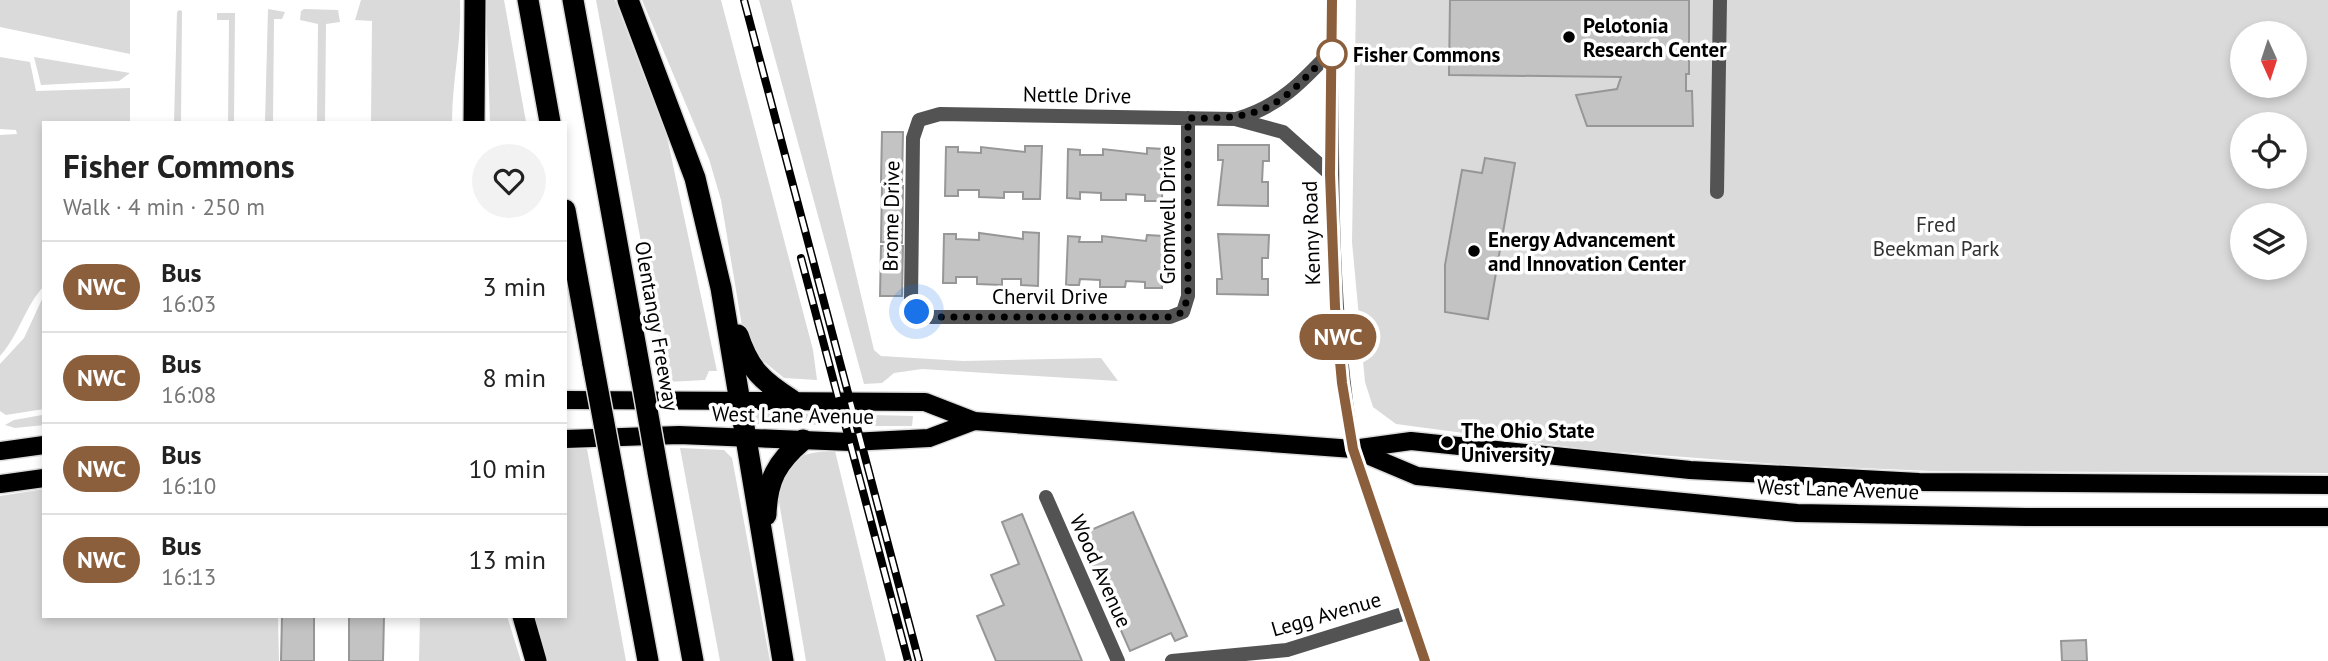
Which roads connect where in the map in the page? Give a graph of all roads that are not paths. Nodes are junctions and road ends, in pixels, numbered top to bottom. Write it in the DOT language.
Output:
graph roads {
  1 [pos="475,0"];
  2 [pos="527,0"];
  3 [pos="573,0"];
  4 [pos="628,0"];
  5 [pos="1332,0"];
  6 [pos="1720,0"];
  7 [pos="1332,50"];
  8 [pos="1188,118"];
  9 [pos="1235,119"];
  10 [pos="919,120"];
  11 [pos="474,121"];
  12 [pos="550,121"];
  13 [pos="1330,174"];
  14 [pos="1717,192"];
  15 [pos="567,221"];
  16 [pos="721,288"];
  17 [pos="917,312"];
  18 [pos="1183,312"];
  19 [pos="567,400"];
  20 [pos="738,400"];
  21 [pos="792,400"];
  22 [pos="974,421"];
  23 [pos="744,438"];
  24 [pos="567,439"];
  25 [pos="803,440"];
  26 [pos="42,445"];
  27 [pos="1353,449"];
  28 [pos="0,451"];
  29 [pos="42,478"];
  30 [pos="0,484"];
  31 [pos="2328,485"];
  32 [pos="1046,498"];
  33 [pos="2328,517"];
  34 [pos="766,559"];
  35 [pos="1406,613"];
  36 [pos="524,618"];
  37 [pos="536,661"];
  38 [pos="648,661"];
  39 [pos="694,661"];
  40 [pos="783,661"];
  41 [pos="1118,661"];
  42 [pos="1172,661"];
  43 [pos="1425,661"];
  1 -- 11 [label="highway"];
  2 -- 12 [label="highway"];
  3 -- 39 [label="highway, Olentangy Freeway, bridge"];
  4 -- 16 [label="highway"];
  5 -- 7 [label="street, Kenny Road"];
  6 -- 14 [label="street"];
  7 -- 9 [label="street, Nettle Drive"];
  7 -- 13 [label="street, Kenny Road"];
  8 -- 9 [label="street, Nettle Drive"];
  8 -- 10 [label="street, Nettle Drive"];
  8 -- 18 [label="street, Gromwell Drive"];
  9 -- 13 [label="street, Nettle Drive"];
  10 -- 17 [label="street, Brome Drive"];
  13 -- 27 [label="street, Kenny Road"];
  15 -- 38 [label="highway, bridge"];
  16 -- 20 [label="highway"];
  16 -- 21 [label="highway"];
  17 -- 18 [label="street, Chervil Drive"];
  19 -- 20 [label="main road, West Lane Avenue"];
  20 -- 21 [label="main road, West Lane Avenue"];
  20 -- 23 [label="highway"];
  21 -- 22 [label="main road, West Lane Avenue"];
  22 -- 25 [label="main road, West Lane Avenue"];
  22 -- 27 [label="main road, West Lane Avenue"];
  23 -- 24 [label="main road, West Lane Avenue"];
  23 -- 25 [label="main road, West Lane Avenue"];
  23 -- 34 [label="highway"];
  25 -- 34 [label="highway"];
  26 -- 28 [label="main road"];
  27 -- 31 [label="main road, West Lane Avenue"];
  27 -- 33 [label="main road, West Lane Avenue"];
  27 -- 35 [label="main road, Kenny Road"];
  29 -- 30 [label="main road"];
  32 -- 41 [label="street, Wood Avenue"];
  34 -- 40 [label="highway"];
  35 -- 42 [label="street, Legg Avenue"];
  35 -- 43 [label="main road, Kenny Road"];
  36 -- 37 [label="highway"];
}
